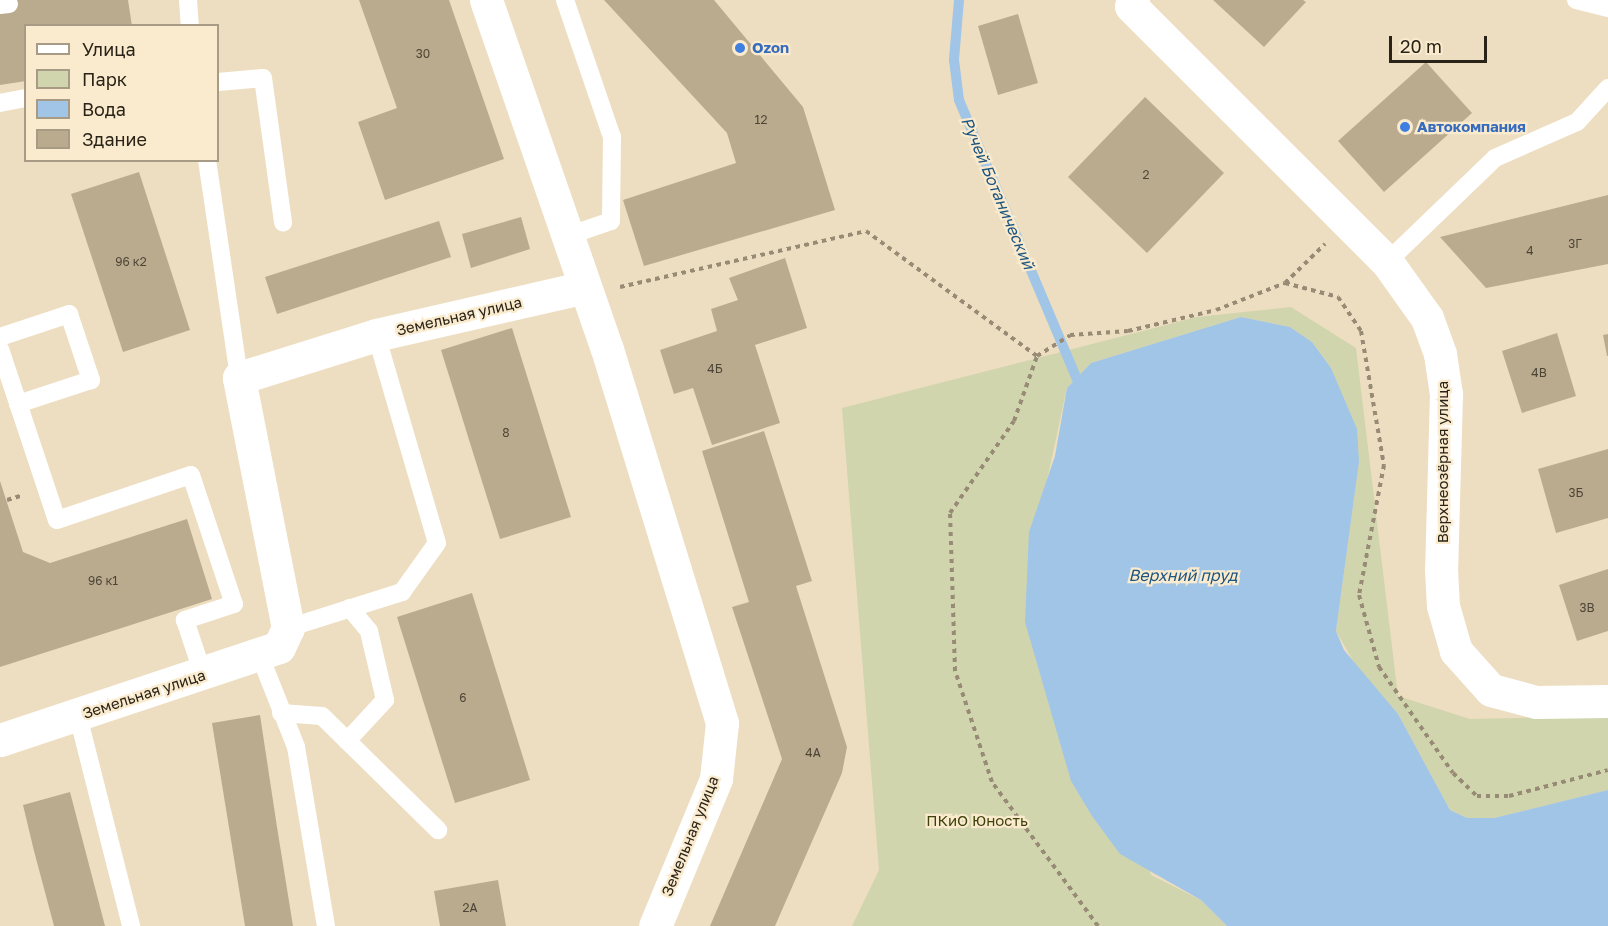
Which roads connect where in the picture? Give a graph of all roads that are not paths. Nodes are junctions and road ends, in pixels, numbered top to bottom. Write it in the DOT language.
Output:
graph roads {
  1 [pos="188,0"];
  2 [pos="486,0"];
  3 [pos="565,0"];
  4 [pos="1576,0"];
  5 [pos="1132,3"];
  6 [pos="1608,8"];
  7 [pos="190,24"];
  8 [pos="219,82"];
  9 [pos="1608,88"];
  10 [pos="24,98"];
  11 [pos="0,103"];
  12 [pos="207,162"];
  13 [pos="283,223"];
  14 [pos="565,237"];
  15 [pos="1388,262"];
  16 [pos="582,288"];
  17 [pos="376,335"];
  18 [pos="0,337"];
  19 [pos="0,349"];
  20 [pos="239,378"];
  21 [pos="18,404"];
  22 [pos="350,608"];
  23 [pos="288,628"];
  24 [pos="260,656"];
  25 [pos="203,674"];
  26 [pos="1608,701"];
  27 [pos="280,713"];
  28 [pos="78,716"];
  29 [pos="0,740"];
  30 [pos="347,741"];
  31 [pos="438,830"];
  32 [pos="131,926"];
  33 [pos="326,926"];
  34 [pos="655,926"];
  1 -- 7 [label="lane"];
  2 -- 14 [label="street"];
  3 -- 14 [label="lane"];
  4 -- 6 [label="lane"];
  5 -- 15 [label="street, Верхнеозёрная улица"];
  8 -- 13 [label="lane"];
  9 -- 15 [label="lane"];
  10 -- 11 [label="lane"];
  12 -- 20 [label="lane"];
  14 -- 16 [label="street"];
  15 -- 26 [label="street, Верхнеозёрная улица"];
  16 -- 17 [label="street, Земельная улица"];
  16 -- 34 [label="street, Земельная улица"];
  17 -- 20 [label="street, Земельная улица"];
  17 -- 22 [label="lane"];
  18 -- 21 [label="lane"];
  19 -- 21 [label="lane"];
  20 -- 23 [label="street"];
  21 -- 25 [label="lane"];
  22 -- 23 [label="lane"];
  22 -- 30 [label="lane"];
  23 -- 24 [label="street, Земельная улица"];
  24 -- 25 [label="street, Земельная улица"];
  24 -- 27 [label="lane"];
  25 -- 28 [label="street, Земельная улица"];
  27 -- 30 [label="lane"];
  27 -- 33 [label="lane"];
  28 -- 29 [label="street, Земельная улица"];
  28 -- 32 [label="lane"];
  30 -- 31 [label="lane"];
}
